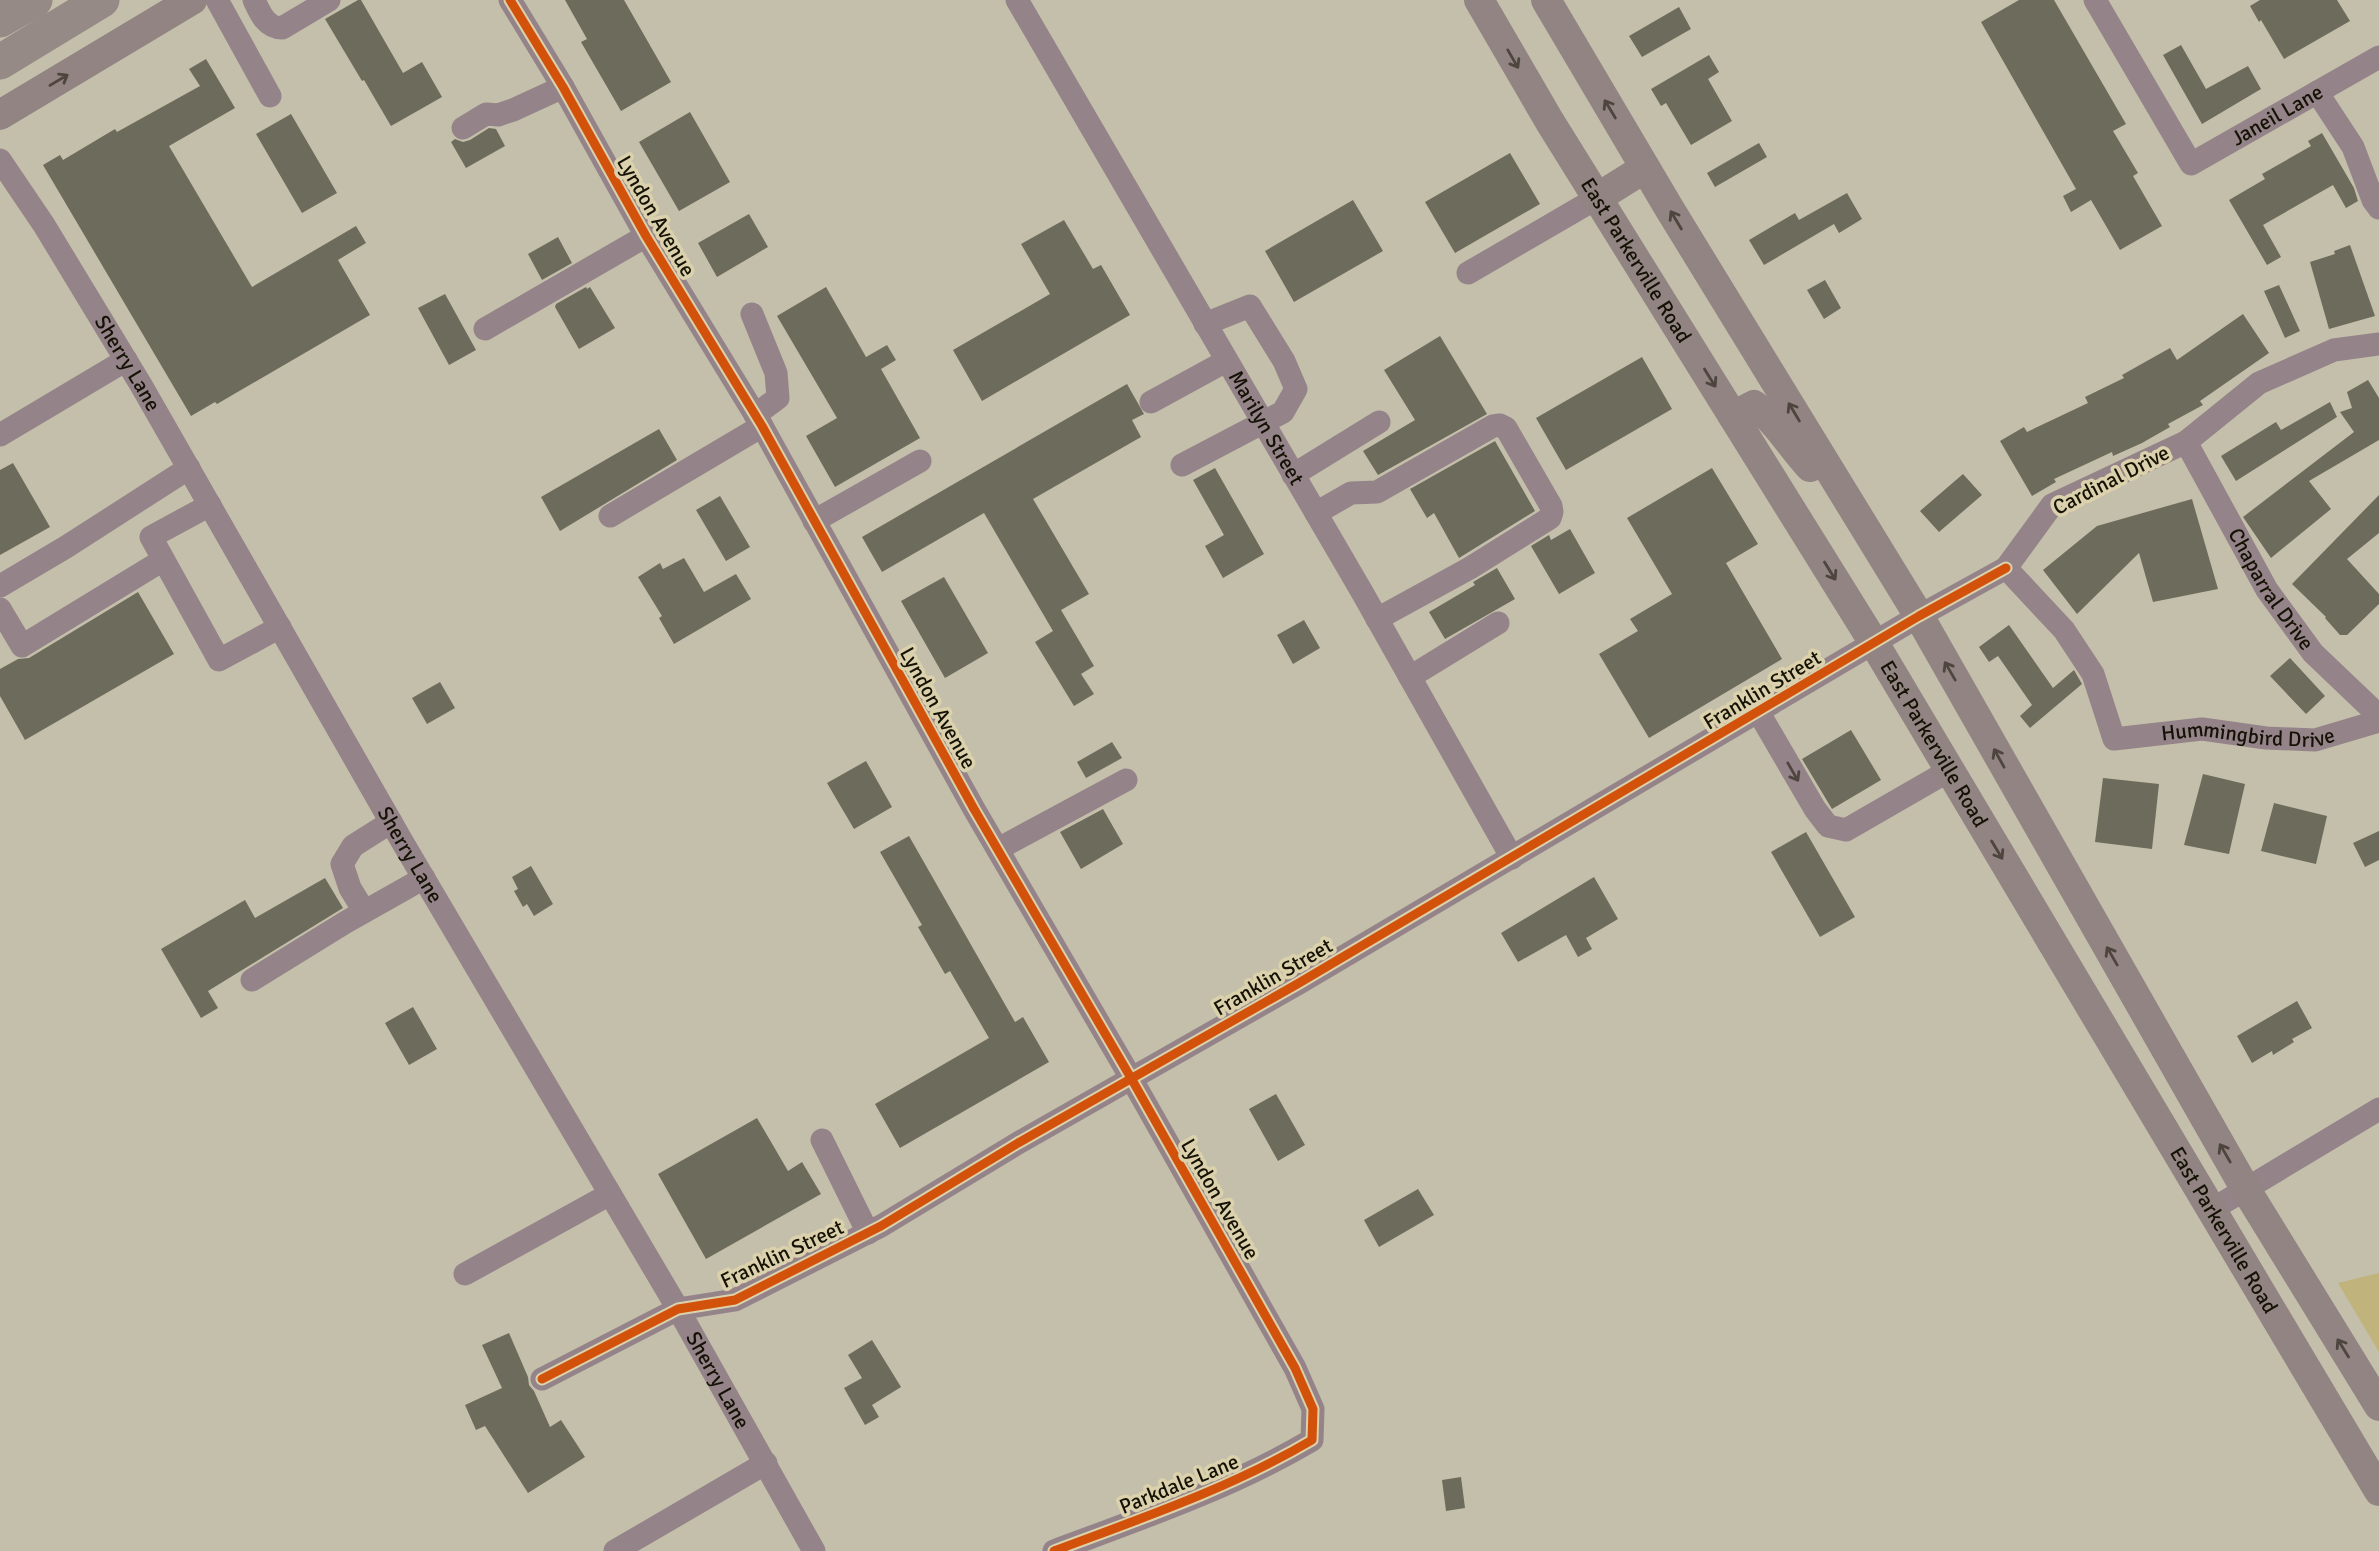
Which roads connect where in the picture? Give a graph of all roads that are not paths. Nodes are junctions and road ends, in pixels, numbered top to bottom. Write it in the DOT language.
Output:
graph roads {
  1 [pos="35,0"];
  2 [pos="102,0"];
  3 [pos="192,0"];
  4 [pos="217,0"];
  5 [pos="254,0"];
  6 [pos="329,0"];
  7 [pos="510,0"];
  8 [pos="1017,0"];
  9 [pos="1479,0"];
  10 [pos="1546,0"];
  11 [pos="2095,0"];
  12 [pos="0,20"];
  13 [pos="2379,57"];
  14 [pos="0,62"];
  15 [pos="563,87"];
  16 [pos="2317,92"];
  17 [pos="270,96"];
  18 [pos="0,115"];
  19 [pos="463,128"];
  20 [pos="0,160"];
  21 [pos="1645,168"];
  22 [pos="1597,198"];
  23 [pos="2379,208"];
  24 [pos="646,236"];
  25 [pos="1468,273"];
  26 [pos="752,314"];
  27 [pos="1205,324"];
  28 [pos="485,329"];
  29 [pos="2379,344"];
  30 [pos="126,360"];
  31 [pos="1226,361"];
  32 [pos="1151,402"];
  33 [pos="1733,416"];
  34 [pos="758,421"];
  35 [pos="1379,422"];
  36 [pos="1263,423"];
  37 [pos="0,435"];
  38 [pos="2186,442"];
  39 [pos="920,461"];
  40 [pos="1182,465"];
  41 [pos="189,468"];
  42 [pos="1293,475"];
  43 [pos="210,505"];
  44 [pos="1316,513"];
  45 [pos="610,516"];
  46 [pos="814,521"];
  47 [pos="1864,527"];
  48 [pos="163,560"];
  49 [pos="2006,568"];
  50 [pos="0,586"];
  51 [pos="0,609"];
  52 [pos="1919,616"];
  53 [pos="1377,620"];
  54 [pos="1498,623"];
  55 [pos="280,627"];
  56 [pos="1874,643"];
  57 [pos="1410,677"];
  58 [pos="1759,713"];
  59 [pos="2379,718"];
  60 [pos="1950,770"];
  61 [pos="1126,780"];
  62 [pos="391,822"];
  63 [pos="998,849"];
  64 [pos="1512,858"];
  65 [pos="424,878"];
  66 [pos="365,911"];
  67 [pos="252,980"];
  68 [pos="1131,1078"];
  69 [pos="2379,1109"];
  70 [pos="822,1140"];
  71 [pos="2245,1188"];
  72 [pos="610,1194"];
  73 [pos="2211,1210"];
  74 [pos="868,1233"];
  75 [pos="465,1274"];
  76 [pos="678,1309"];
  77 [pos="542,1379"];
  78 [pos="2379,1406"];
  79 [pos="1312,1440"];
  80 [pos="766,1463"];
  81 [pos="2379,1491"];
  82 [pos="615,1551"];
  83 [pos="814,1551"];
  84 [pos="1054,1551"];
  1 -- 12 [label="highway"];
  2 -- 14 [label="highway"];
  18 -- 3 [label="main road, one-way"];
  4 -- 17 [label="street"];
  5 -- 6 [label="street"];
  7 -- 15 [label="street, Lyndon Avenue"];
  8 -- 27 [label="street, Marilyn Street"];
  9 -- 22 [label="main road, East Parkerville Road, one-way"];
  21 -- 10 [label="main road, East Parkerville Road, one-way"];
  11 -- 16 [label="street, Janeil Lane"];
  13 -- 16 [label="street, Janeil Lane"];
  15 -- 19 [label="street"];
  15 -- 24 [label="street, Lyndon Avenue"];
  16 -- 23 [label="street"];
  20 -- 30 [label="street, Sherry Lane"];
  21 -- 22 [label="main road"];
  47 -- 21 [label="main road, East Parkerville Road, one-way"];
  22 -- 25 [label="street"];
  22 -- 33 [label="main road, East Parkerville Road, one-way"];
  24 -- 28 [label="street"];
  24 -- 34 [label="street, Lyndon Avenue"];
  26 -- 34 [label="street"];
  27 -- 31 [label="street, Marilyn Street"];
  27 -- 36 [label="street"];
  29 -- 38 [label="street, Cardinal Drive"];
  30 -- 37 [label="street"];
  30 -- 41 [label="street, Sherry Lane"];
  31 -- 32 [label="street"];
  31 -- 36 [label="street, Marilyn Street"];
  33 -- 47 [label="main road"];
  33 -- 56 [label="main road, East Parkerville Road, one-way"];
  34 -- 45 [label="street"];
  34 -- 46 [label="street, Lyndon Avenue"];
  35 -- 42 [label="street"];
  36 -- 40 [label="street"];
  36 -- 42 [label="street, Marilyn Street"];
  38 -- 49 [label="street, Cardinal Drive"];
  38 -- 59 [label="street, Chaparral Drive"];
  39 -- 46 [label="street"];
  41 -- 43 [label="street, Sherry Lane"];
  41 -- 50 [label="street"];
  42 -- 44 [label="street, Marilyn Street"];
  43 -- 48 [label="street"];
  43 -- 55 [label="street, Sherry Lane"];
  44 -- 53 [label="street, Marilyn Street"];
  44 -- 53 [label="street"];
  46 -- 63 [label="street, Lyndon Avenue"];
  47 -- 52 [label="main road, East Parkerville Road"];
  48 -- 51 [label="street"];
  48 -- 55 [label="street"];
  49 -- 52 [label="street, Franklin Street"];
  49 -- 59 [label="street, Hummingbird Drive"];
  52 -- 56 [label="street, Franklin Street"];
  71 -- 52 [label="main road, East Parkerville Road, one-way"];
  53 -- 57 [label="street, Marilyn Street"];
  54 -- 57 [label="street"];
  55 -- 62 [label="street, Sherry Lane"];
  56 -- 58 [label="street, Franklin Street"];
  56 -- 60 [label="main road, East Parkerville Road"];
  57 -- 64 [label="street, Marilyn Street"];
  58 -- 60 [label="street, one-way"];
  58 -- 64 [label="street, Franklin Street"];
  60 -- 73 [label="main road, East Parkerville Road, one-way"];
  61 -- 63 [label="street"];
  62 -- 65 [label="street, Sherry Lane"];
  62 -- 66 [label="street"];
  63 -- 68 [label="street, Lyndon Avenue"];
  64 -- 68 [label="street, Franklin Street"];
  65 -- 66 [label="street"];
  65 -- 72 [label="street, Sherry Lane"];
  66 -- 67 [label="street"];
  68 -- 74 [label="street, Franklin Street"];
  68 -- 79 [label="street, Lyndon Avenue"];
  69 -- 71 [label="street"];
  70 -- 74 [label="street"];
  71 -- 73 [label="street"];
  78 -- 71 [label="main road, East Parkerville Road, one-way"];
  72 -- 75 [label="street"];
  72 -- 76 [label="street, Sherry Lane"];
  73 -- 81 [label="main road, East Parkerville Road"];
  74 -- 76 [label="street, Franklin Street"];
  76 -- 77 [label="street, Franklin Street"];
  76 -- 80 [label="street, Sherry Lane"];
  79 -- 84 [label="street, Parkdale Lane"];
  80 -- 82 [label="street"];
  80 -- 83 [label="street, Sherry Lane"];
}
